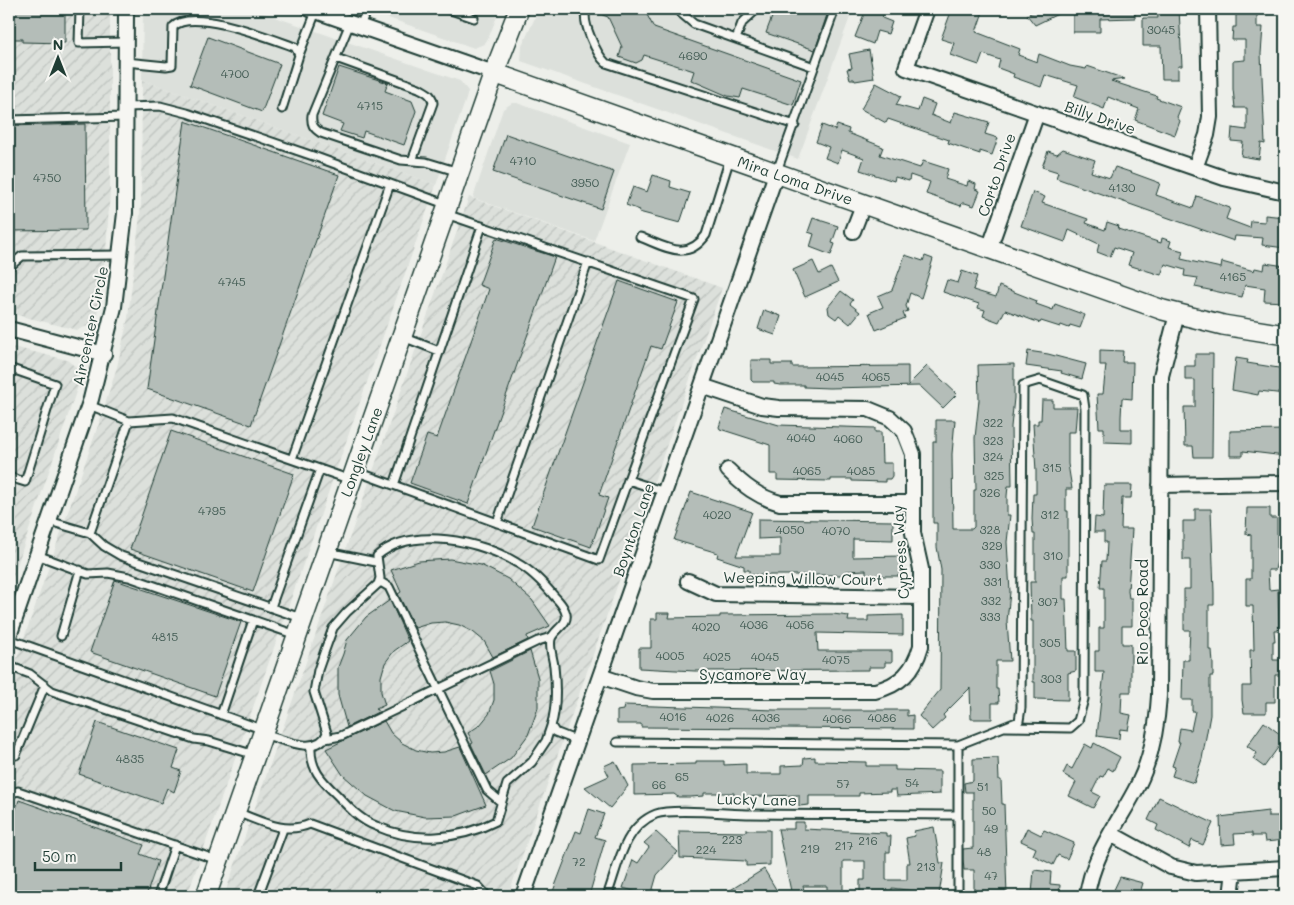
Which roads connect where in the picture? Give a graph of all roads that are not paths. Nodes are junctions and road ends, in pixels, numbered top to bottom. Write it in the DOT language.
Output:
graph roads {
  1 [pos="80,9"];
  2 [pos="126,9"];
  3 [pos="314,9"];
  4 [pos="367,9"];
  5 [pos="448,9"];
  6 [pos="520,9"];
  7 [pos="587,9"];
  8 [pos="676,9"];
  9 [pos="757,9"];
  10 [pos="835,9"];
  11 [pos="927,9"];
  12 [pos="1208,9"];
  13 [pos="474,18"];
  14 [pos="355,25"];
  15 [pos="736,39"];
  16 [pos="126,42"];
  17 [pos="299,55"];
  18 [pos="336,58"];
  19 [pos="126,62"];
  20 [pos="814,67"];
  21 [pos="494,73"];
  22 [pos="282,109"];
  23 [pos="126,112"];
  24 [pos="1037,113"];
  25 [pos="9,120"];
  26 [pos="794,125"];
  27 [pos="730,158"];
  28 [pos="412,161"];
  29 [pos="1194,168"];
  30 [pos="459,172"];
  31 [pos="776,174"];
  32 [pos="390,184"];
  33 [pos="1285,192"];
  34 [pos="863,205"];
  35 [pos="446,209"];
  36 [pos="482,226"];
  37 [pos="853,231"];
  38 [pos="640,237"];
  39 [pos="989,249"];
  40 [pos="122,255"];
  41 [pos="588,262"];
  42 [pos="9,267"];
  43 [pos="1177,314"];
  44 [pos="9,329"];
  45 [pos="1285,335"];
  46 [pos="402,337"];
  47 [pos="440,351"];
  48 [pos="104,354"];
  49 [pos="9,368"];
  50 [pos="702,386"];
  51 [pos="89,405"];
  52 [pos="129,421"];
  53 [pos="292,459"];
  54 [pos="320,469"];
  55 [pos="728,470"];
  56 [pos="353,475"];
  57 [pos="9,477"];
  58 [pos="628,480"];
  59 [pos="1285,483"];
  60 [pos="394,485"];
  61 [pos="1160,485"];
  62 [pos="665,492"];
  63 [pos="913,503"];
  64 [pos="49,521"];
  65 [pos="497,523"];
  66 [pos="90,533"];
  67 [pos="327,551"];
  68 [pos="37,555"];
  69 [pos="376,562"];
  70 [pos="80,570"];
  71 [pos="380,581"];
  72 [pos="688,581"];
  73 [pos="921,597"];
  74 [pos="271,607"];
  75 [pos="253,620"];
  76 [pos="300,627"];
  77 [pos="61,636"];
  78 [pos="9,637"];
  79 [pos="552,637"];
  80 [pos="9,666"];
  81 [pos="600,676"];
  82 [pos="905,677"];
  83 [pos="45,686"];
  84 [pos="438,690"];
  85 [pos="221,715"];
  86 [pos="551,726"];
  87 [pos="1005,727"];
  88 [pos="263,732"];
  89 [pos="325,740"];
  90 [pos="578,741"];
  91 [pos="617,742"];
  92 [pos="958,745"];
  93 [pos="311,746"];
  94 [pos="9,752"];
  95 [pos="255,755"];
  96 [pos="9,794"];
  97 [pos="501,802"];
  98 [pos="235,812"];
  99 [pos="957,815"];
  100 [pos="283,830"];
  101 [pos="1111,834"];
  102 [pos="175,845"];
  103 [pos="218,860"];
  104 [pos="1285,868"];
  105 [pos="1234,871"];
  106 [pos="158,896"];
  107 [pos="206,896"];
  108 [pos="258,896"];
  109 [pos="487,896"];
  110 [pos="523,896"];
  111 [pos="608,896"];
  112 [pos="958,896"];
  113 [pos="1087,896"];
  114 [pos="1231,896"];
  1 -- 16 [label="lane"];
  2 -- 16 [label="street, Aircenter Circle"];
  3 -- 14 [label="street, Mira Loma Drive"];
  3 -- 17 [label="lane"];
  4 -- 14 [label="lane"];
  5 -- 13 [label="lane"];
  6 -- 21 [label="main road, Longley Lane"];
  7 -- 26 [label="lane"];
  8 -- 15 [label="lane"];
  9 -- 15 [label="lane"];
  10 -- 20 [label="lane"];
  11 -- 24 [label="street, Billy Drive"];
  12 -- 29 [label="street"];
  14 -- 18 [label="lane"];
  14 -- 21 [label="street, Mira Loma Drive"];
  15 -- 20 [label="lane"];
  16 -- 19 [label="street, Aircenter Circle"];
  17 -- 19 [label="lane"];
  17 -- 22 [label="lane"];
  18 -- 28 [label="lane"];
  18 -- 28 [label="lane"];
  19 -- 23 [label="street, Aircenter Circle"];
  20 -- 26 [label="lane"];
  21 -- 27 [label="main road, Mira Loma Drive"];
  21 -- 30 [label="main road, Longley Lane"];
  23 -- 25 [label="lane"];
  23 -- 32 [label="lane"];
  23 -- 40 [label="street, Aircenter Circle"];
  24 -- 29 [label="street, Billy Drive"];
  24 -- 39 [label="street, Corto Drive"];
  26 -- 31 [label="lane"];
  27 -- 31 [label="main road, Mira Loma Drive"];
  27 -- 38 [label="lane"];
  28 -- 30 [label="lane"];
  29 -- 33 [label="street, Billy Drive"];
  30 -- 35 [label="main road, Longley Lane"];
  31 -- 34 [label="main road, Mira Loma Drive"];
  31 -- 50 [label="street, Boynton Lane"];
  32 -- 35 [label="lane"];
  32 -- 53 [label="lane"];
  34 -- 37 [label="street"];
  34 -- 39 [label="main road, Mira Loma Drive"];
  35 -- 36 [label="lane"];
  35 -- 46 [label="main road, Longley Lane"];
  36 -- 41 [label="lane"];
  36 -- 47 [label="lane"];
  39 -- 43 [label="main road, Mira Loma Drive"];
  40 -- 42 [label="lane"];
  40 -- 48 [label="street, Aircenter Circle"];
  41 -- 58 [label="lane"];
  41 -- 65 [label="lane"];
  43 -- 45 [label="main road, Mira Loma Drive"];
  43 -- 61 [label="street, Rio Poco Road"];
  44 -- 48 [label="street"];
  46 -- 47 [label="lane"];
  46 -- 56 [label="main road, Longley Lane"];
  47 -- 60 [label="lane"];
  48 -- 51 [label="street, Aircenter Circle"];
  49 -- 57 [label="lane"];
  50 -- 62 [label="street, Boynton Lane"];
  50 -- 63 [label="street, Cypress Way"];
  51 -- 52 [label="lane"];
  51 -- 64 [label="street, Aircenter Circle"];
  52 -- 53 [label="lane"];
  52 -- 66 [label="lane"];
  53 -- 54 [label="lane"];
  54 -- 56 [label="lane"];
  54 -- 74 [label="lane"];
  55 -- 63 [label="street"];
  56 -- 60 [label="lane"];
  56 -- 67 [label="main road, Longley Lane"];
  58 -- 62 [label="lane"];
  58 -- 65 [label="lane"];
  59 -- 61 [label="street"];
  60 -- 65 [label="lane"];
  61 -- 101 [label="street, Rio Poco Road"];
  62 -- 81 [label="street, Boynton Lane"];
  63 -- 73 [label="street, Cypress Way"];
  64 -- 66 [label="lane"];
  64 -- 68 [label="street, Aircenter Circle"];
  66 -- 74 [label="lane"];
  67 -- 69 [label="lane"];
  67 -- 76 [label="main road, Longley Lane"];
  68 -- 70 [label="lane"];
  68 -- 78 [label="street, Aircenter Circle"];
  69 -- 71 [label="lane"];
  69 -- 79 [label="lane"];
  70 -- 75 [label="lane"];
  70 -- 77 [label="lane"];
  71 -- 84 [label="lane"];
  71 -- 89 [label="lane"];
  72 -- 73 [label="street, Weeping Willow Court"];
  73 -- 82 [label="street, Cypress Way"];
  74 -- 76 [label="lane"];
  75 -- 76 [label="lane"];
  75 -- 85 [label="lane"];
  76 -- 88 [label="main road, Longley Lane"];
  78 -- 85 [label="lane"];
  79 -- 84 [label="lane"];
  79 -- 86 [label="lane"];
  80 -- 83 [label="lane"];
  81 -- 82 [label="street, Sycamore Way"];
  81 -- 90 [label="street, Boynton Lane"];
  83 -- 94 [label="lane"];
  83 -- 95 [label="lane"];
  84 -- 89 [label="lane"];
  84 -- 97 [label="lane"];
  85 -- 88 [label="lane"];
  86 -- 90 [label="lane"];
  86 -- 97 [label="lane"];
  87 -- 87 [label="lane"];
  87 -- 92 [label="lane"];
  88 -- 93 [label="lane"];
  88 -- 95 [label="main road, Longley Lane"];
  89 -- 93 [label="lane"];
  90 -- 110 [label="street, Boynton Lane"];
  91 -- 92 [label="lane"];
  92 -- 99 [label="lane"];
  93 -- 97 [label="lane"];
  95 -- 98 [label="main road, Longley Lane"];
  96 -- 102 [label="lane"];
  98 -- 100 [label="lane"];
  98 -- 103 [label="main road, Longley Lane"];
  99 -- 111 [label="lane, Lucky Lane"];
  99 -- 112 [label="lane"];
  100 -- 108 [label="lane"];
  100 -- 109 [label="lane"];
  101 -- 105 [label="street"];
  101 -- 113 [label="street, Rio Poco Road"];
  102 -- 103 [label="lane"];
  102 -- 106 [label="lane"];
  103 -- 107 [label="main road, Longley Lane"];
  104 -- 105 [label="street"];
  105 -- 114 [label="street"];
}
